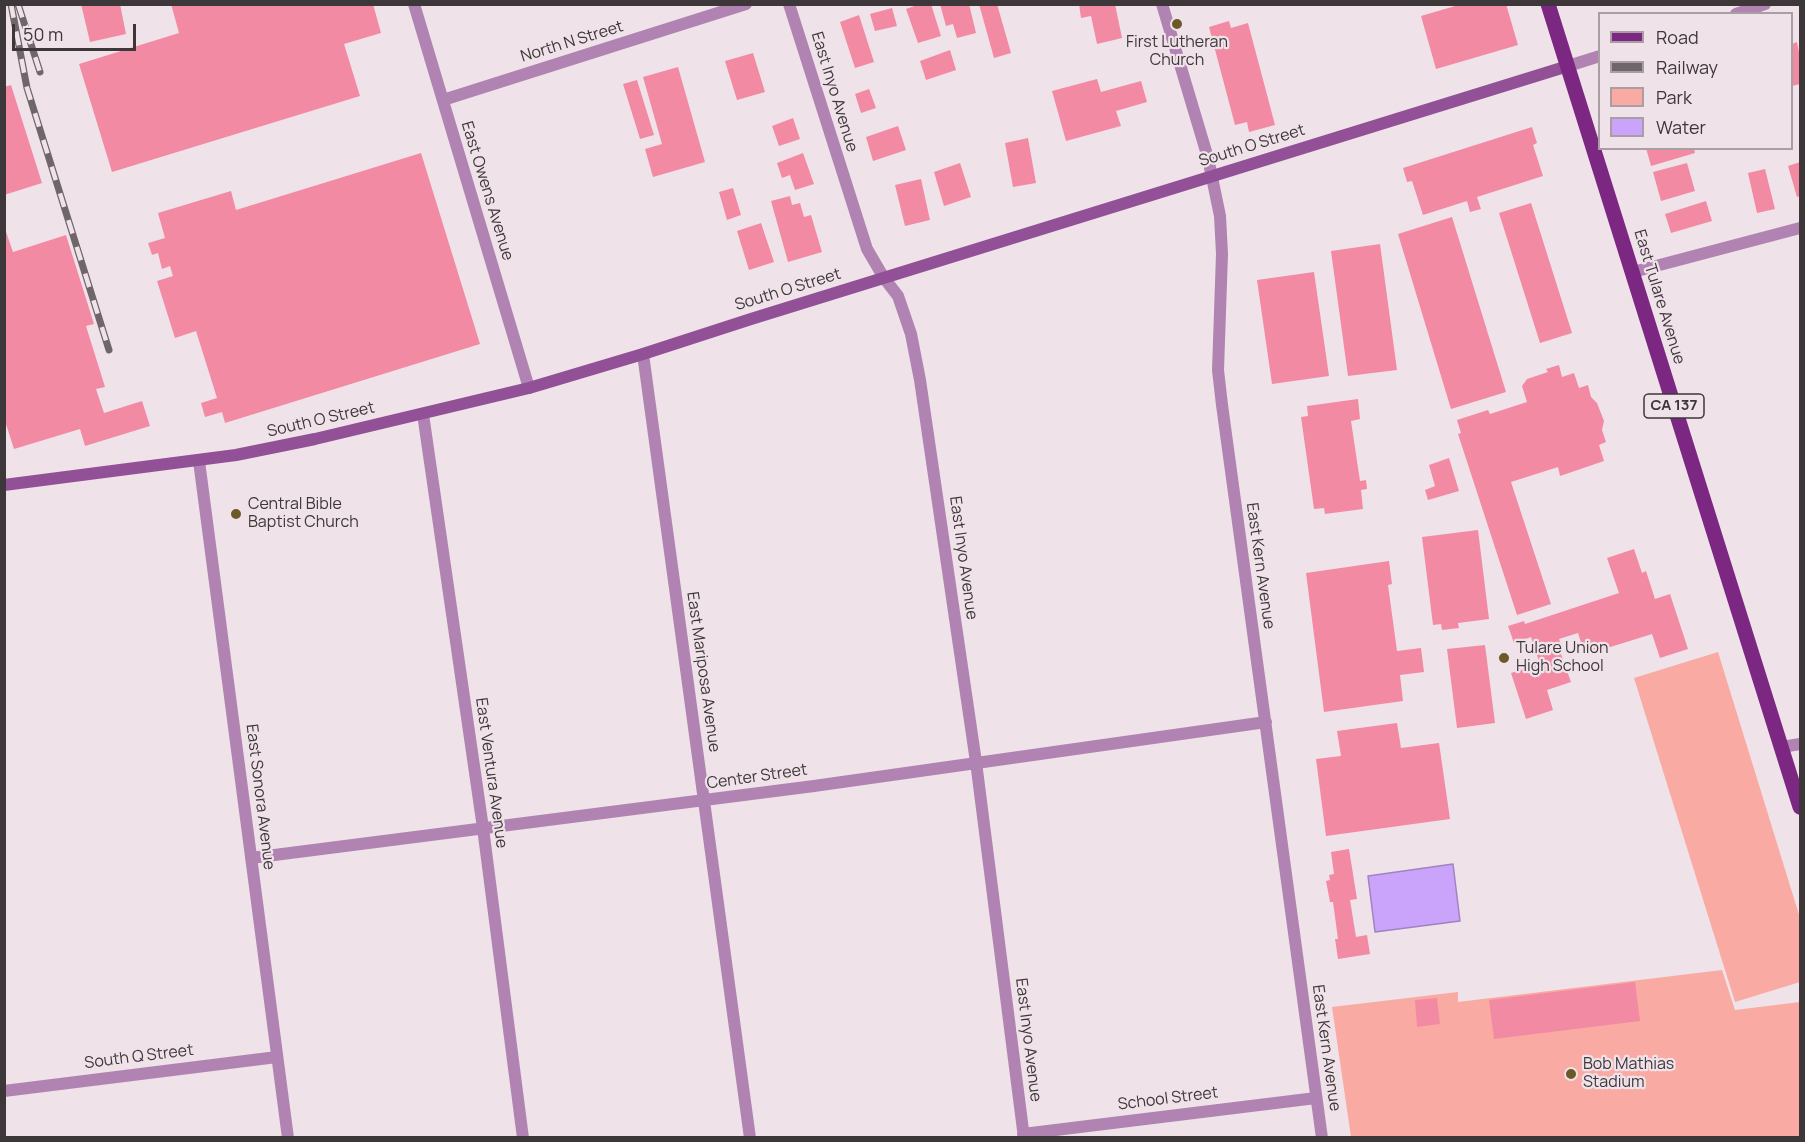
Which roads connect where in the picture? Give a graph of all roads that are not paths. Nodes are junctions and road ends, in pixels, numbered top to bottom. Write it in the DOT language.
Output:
graph roads {
  1 [pos="414,4"];
  2 [pos="746,4"];
  3 [pos="789,4"];
  4 [pos="1162,4"];
  5 [pos="1548,4"];
  6 [pos="1765,4"];
  7 [pos="1742,12"];
  8 [pos="1598,56"];
  9 [pos="1568,66"];
  10 [pos="443,100"];
  11 [pos="1213,176"];
  12 [pos="1800,228"];
  13 [pos="1633,272"];
  14 [pos="884,278"];
  15 [pos="643,354"];
  16 [pos="529,388"];
  17 [pos="423,414"];
  18 [pos="199,461"];
  19 [pos="4,485"];
  20 [pos="1266,722"];
  21 [pos="1800,744"];
  22 [pos="1782,747"];
  23 [pos="976,762"];
  24 [pos="704,801"];
  25 [pos="1800,807"];
  26 [pos="483,828"];
  27 [pos="251,858"];
  28 [pos="277,1057"];
  29 [pos="4,1091"];
  30 [pos="1316,1098"];
  31 [pos="1024,1136"];
  32 [pos="288,1137"];
  33 [pos="523,1137"];
  34 [pos="750,1137"];
  35 [pos="1322,1137"];
  1 -- 10 [label="street, East Owens Avenue"];
  2 -- 10 [label="street, North N Street"];
  3 -- 14 [label="street, East Inyo Avenue"];
  4 -- 11 [label="street, East Kern Avenue"];
  5 -- 9 [label="main road, East Tulare Avenue / CA 137"];
  6 -- 7 [label="street"];
  8 -- 9 [label="street"];
  9 -- 11 [label="main road, South O Street"];
  9 -- 13 [label="main road, East Tulare Avenue / CA 137"];
  10 -- 16 [label="street, East Owens Avenue"];
  11 -- 14 [label="main road, South O Street"];
  11 -- 20 [label="street, East Kern Avenue"];
  12 -- 13 [label="street"];
  13 -- 22 [label="main road, East Tulare Avenue / CA 137"];
  14 -- 15 [label="main road, South O Street"];
  14 -- 23 [label="street, East Inyo Avenue"];
  15 -- 16 [label="main road, South O Street"];
  15 -- 24 [label="street, East Mariposa Avenue"];
  16 -- 17 [label="main road, South O Street"];
  17 -- 18 [label="main road, South O Street"];
  17 -- 26 [label="street, East Ventura Avenue"];
  18 -- 19 [label="main road, South O Street"];
  18 -- 27 [label="street, East Sonora Avenue"];
  20 -- 23 [label="street, Center Street"];
  20 -- 30 [label="street, East Kern Avenue"];
  21 -- 22 [label="street"];
  22 -- 25 [label="main road, East Tulare Avenue / CA 137"];
  23 -- 24 [label="street, Center Street"];
  23 -- 31 [label="street, East Inyo Avenue"];
  24 -- 26 [label="street, Center Street"];
  24 -- 34 [label="street, East Mariposa Avenue"];
  26 -- 27 [label="street, Center Street"];
  26 -- 33 [label="street, East Ventura Avenue"];
  27 -- 28 [label="street, East Sonora Avenue"];
  28 -- 29 [label="street, South Q Street"];
  28 -- 32 [label="street, East Sonora Avenue"];
  30 -- 31 [label="street, School Street"];
  30 -- 35 [label="street, East Kern Avenue"];
}
